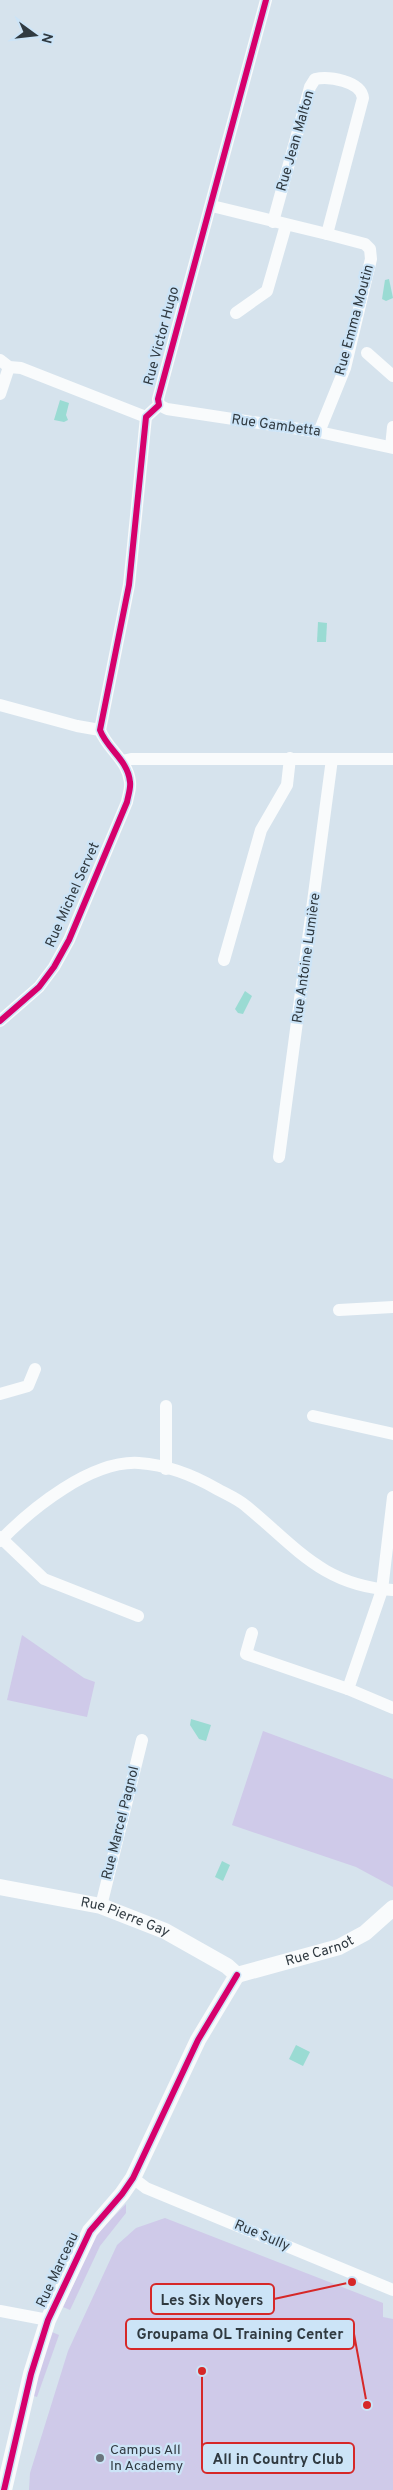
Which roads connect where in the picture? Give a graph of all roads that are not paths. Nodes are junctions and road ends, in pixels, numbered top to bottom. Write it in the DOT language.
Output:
graph roads {
  1 [pos="266,0"];
  2 [pos="212,206"];
  3 [pos="280,224"];
  4 [pos="327,234"];
  5 [pos="236,313"];
  6 [pos="367,353"];
  7 [pos="5,364"];
  8 [pos="393,376"];
  9 [pos="0,394"];
  10 [pos="159,405"];
  11 [pos="146,417"];
  12 [pos="393,427"];
  13 [pos="319,432"];
  14 [pos="392,447"];
  15 [pos="0,705"];
  16 [pos="100,730"];
  17 [pos="290,758"];
  18 [pos="332,758"];
  19 [pos="393,759"];
  20 [pos="122,761"];
  21 [pos="224,960"];
  22 [pos="0,1021"];
  23 [pos="279,1157"];
  24 [pos="393,1307"];
  25 [pos="339,1310"];
  26 [pos="35,1369"];
  27 [pos="0,1394"];
  28 [pos="166,1406"];
  29 [pos="314,1416"];
  30 [pos="393,1434"];
  31 [pos="166,1469"];
  32 [pos="393,1496"];
  33 [pos="1,1539"];
  34 [pos="388,1590"];
  35 [pos="138,1616"];
  36 [pos="252,1633"];
  37 [pos="348,1689"];
  38 [pos="393,1708"];
  39 [pos="142,1740"];
  40 [pos="0,1887"];
  41 [pos="101,1906"];
  42 [pos="393,1908"];
  43 [pos="237,1975"];
  44 [pos="133,2178"];
  45 [pos="393,2290"];
  46 [pos="0,2311"];
  47 [pos="48,2320"];
  48 [pos="4,2490"];
  1 -- 2 [label="street, Rue Victor Hugo"];
  2 -- 3 [label="street, Rue Emma Moutin"];
  2 -- 10 [label="street, Rue Victor Hugo"];
  3 -- 4 [label="street, Rue Emma Moutin"];
  3 -- 4 [label="street, Rue Jean Malton"];
  3 -- 5 [label="street"];
  4 -- 13 [label="street, Rue Emma Moutin"];
  6 -- 8 [label="street"];
  7 -- 9 [label="street"];
  7 -- 11 [label="street"];
  10 -- 11 [label="street, Rue Victor Hugo"];
  10 -- 13 [label="street, Rue Gambetta"];
  11 -- 16 [label="street"];
  12 -- 14 [label="street"];
  13 -- 14 [label="street, Rue Gambetta"];
  15 -- 16 [label="street"];
  16 -- 20 [label="street"];
  17 -- 18 [label="street"];
  17 -- 20 [label="street"];
  17 -- 21 [label="street"];
  18 -- 19 [label="street"];
  18 -- 23 [label="street, Rue Antoine Lumière"];
  20 -- 22 [label="street, Rue Michel Servet"];
  24 -- 25 [label="street"];
  26 -- 27 [label="street"];
  28 -- 31 [label="street"];
  29 -- 30 [label="street"];
  31 -- 33 [label="street"];
  31 -- 34 [label="street"];
  32 -- 34 [label="street"];
  33 -- 35 [label="street"];
  34 -- 37 [label="street"];
  36 -- 37 [label="street"];
  37 -- 38 [label="street"];
  39 -- 41 [label="street, Rue Marcel Pagnol"];
  40 -- 41 [label="street, Rue Pierre Gay"];
  41 -- 43 [label="street, Rue Pierre Gay"];
  42 -- 43 [label="street, Rue Carnot"];
  43 -- 44 [label="street, Rue Marceau"];
  44 -- 45 [label="street, Rue Sully"];
  44 -- 47 [label="street, Rue Marceau"];
  46 -- 47 [label="street"];
  47 -- 48 [label="street, Rue Marceau"];
}
